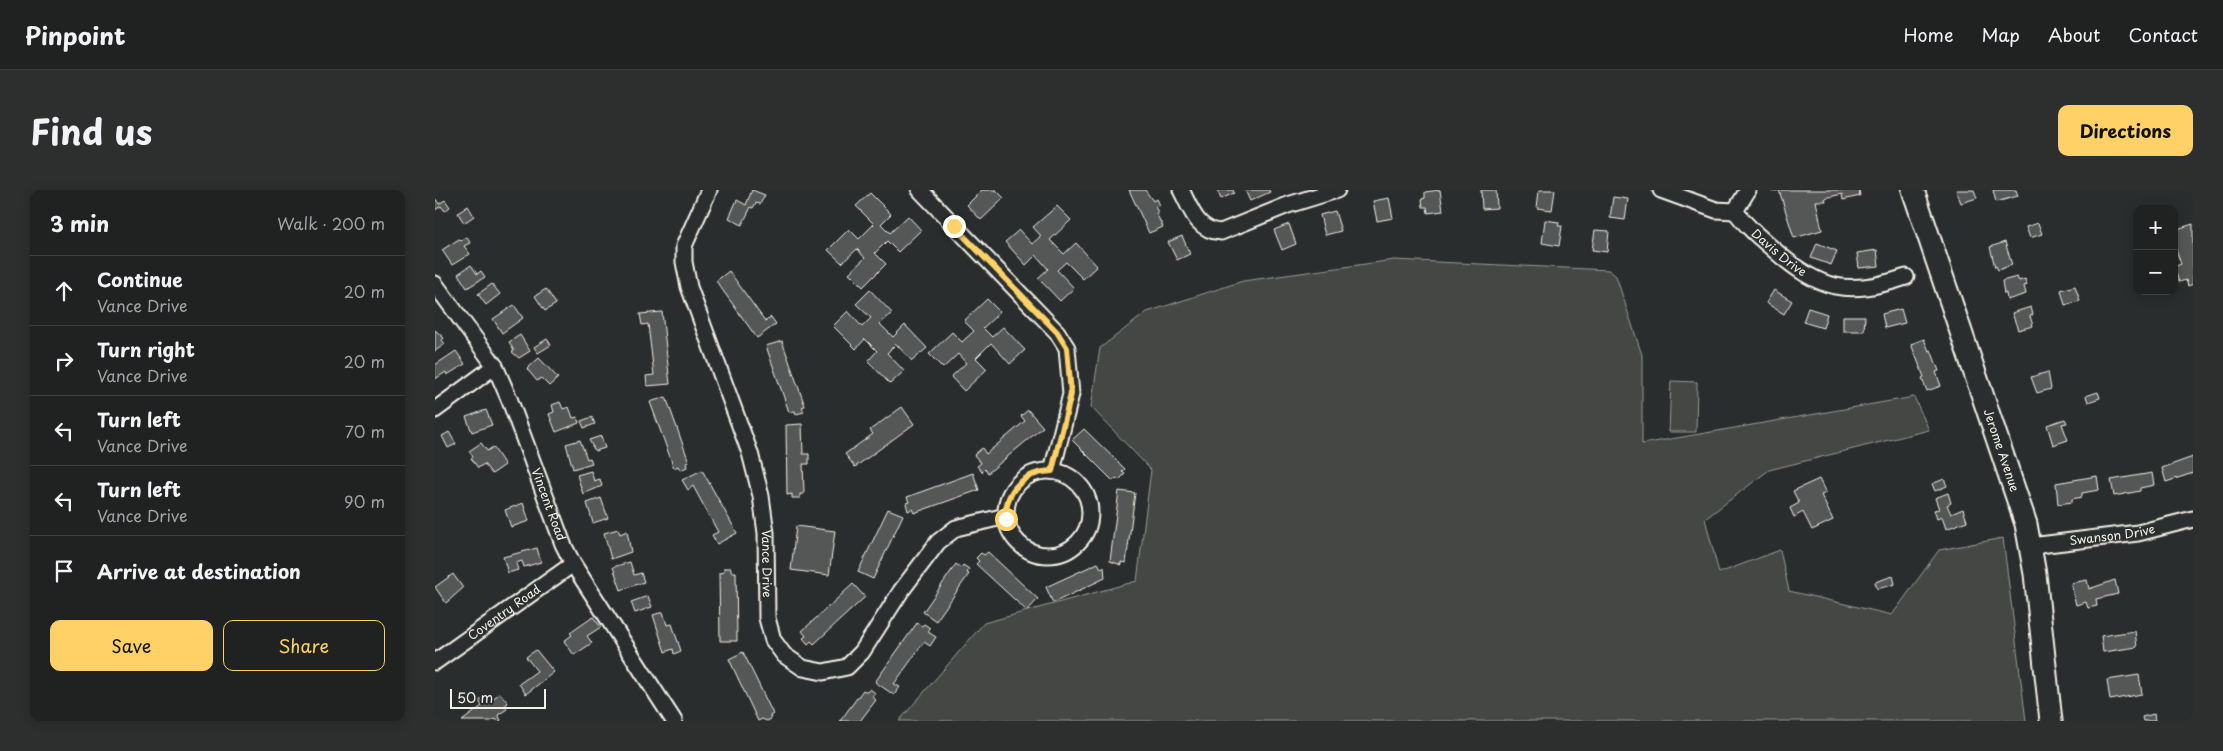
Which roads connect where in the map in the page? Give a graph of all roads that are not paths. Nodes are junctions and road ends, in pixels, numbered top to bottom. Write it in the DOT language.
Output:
graph roads {
  1 [pos="709,190"];
  2 [pos="919,190"];
  3 [pos="1181,190"];
  4 [pos="1337,190"];
  5 [pos="1661,190"];
  6 [pos="1748,190"];
  7 [pos="1913,190"];
  8 [pos="1735,211"];
  9 [pos="1906,277"];
  10 [pos="435,284"];
  11 [pos="495,366"];
  12 [pos="435,410"];
  13 [pos="1052,471"];
  14 [pos="1006,516"];
  15 [pos="2193,519"];
  16 [pos="2031,546"];
  17 [pos="573,564"];
  18 [pos="435,662"];
  19 [pos="674,721"];
  20 [pos="2051,721"];
  1 -- 14 [label="street, Vance Drive"];
  2 -- 13 [label="street"];
  3 -- 4 [label="street"];
  5 -- 8 [label="street"];
  6 -- 8 [label="street"];
  7 -- 16 [label="main road, Jerome Avenue"];
  8 -- 9 [label="street, Davis Drive"];
  10 -- 11 [label="street, Vincent Road"];
  11 -- 12 [label="street"];
  11 -- 17 [label="street, Vincent Road"];
  13 -- 14 [label="street"];
  13 -- 14 [label="street"];
  15 -- 16 [label="street, Swanson Drive"];
  16 -- 20 [label="main road, Jerome Avenue"];
  17 -- 18 [label="street, Coventry Road"];
  17 -- 19 [label="street, Vincent Road"];
}
